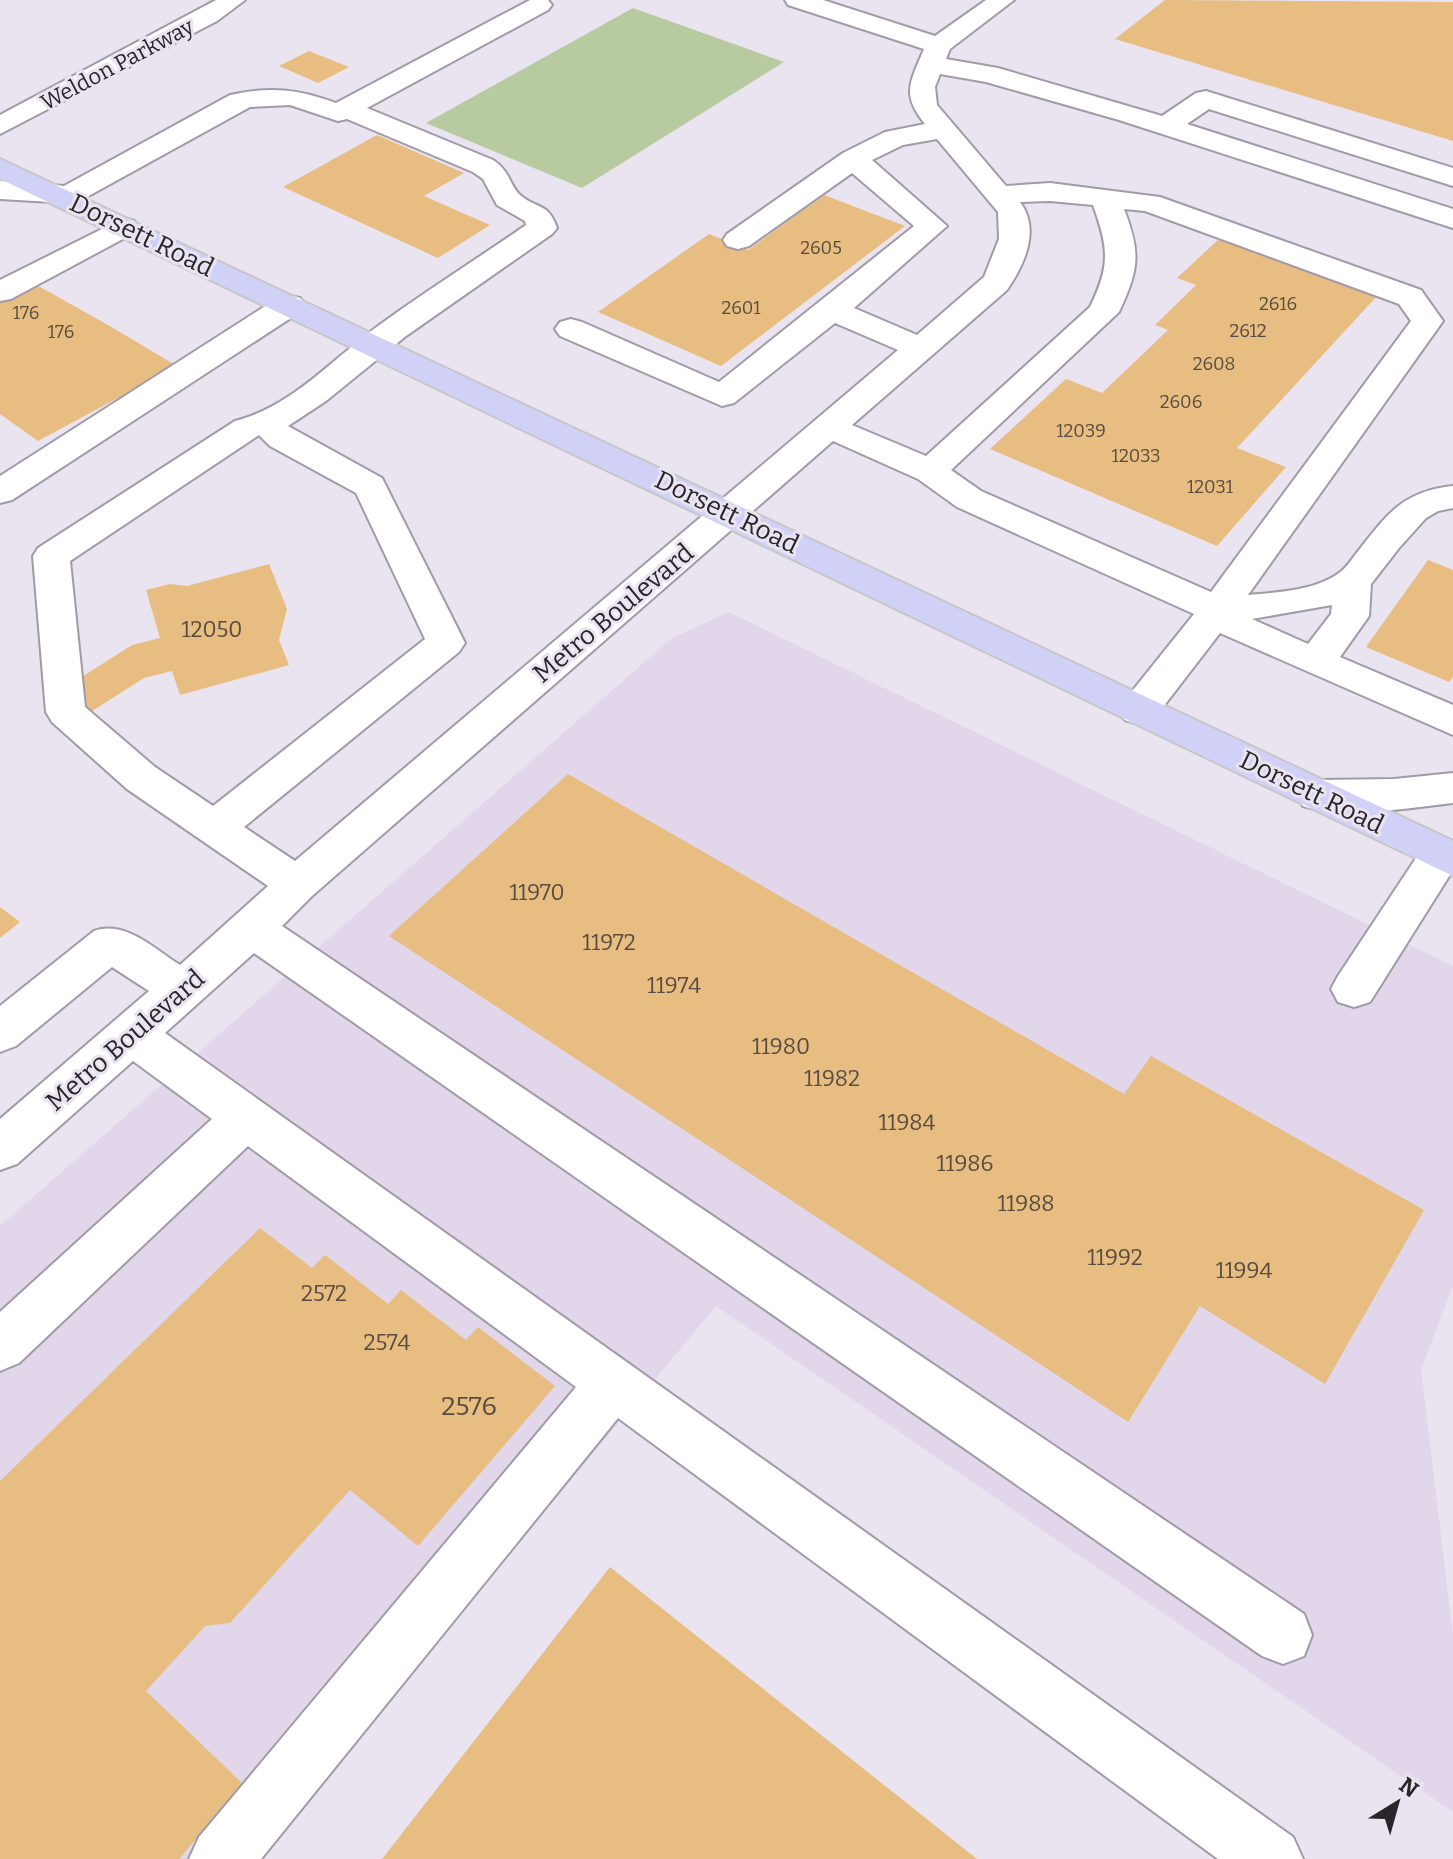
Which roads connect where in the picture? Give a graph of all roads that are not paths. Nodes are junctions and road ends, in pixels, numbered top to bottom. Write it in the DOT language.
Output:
graph roads {
  1 [pos="233,0"];
  2 [pos="797,0"];
  3 [pos="1002,0"];
  4 [pos="539,5"];
  5 [pos="889,7"];
  6 [pos="867,22"];
  7 [pos="935,55"];
  8 [pos="90,77"];
  9 [pos="0,95"];
  10 [pos="346,109"];
  11 [pos="0,126"];
  12 [pos="1165,126"];
  13 [pos="944,129"];
  14 [pos="853,159"];
  15 [pos="0,168"];
  16 [pos="1453,177"];
  17 [pos="0,190"];
  18 [pos="1001,195"];
  19 [pos="60,196"];
  20 [pos="1105,198"];
  21 [pos="1453,219"];
  22 [pos="124,227"];
  23 [pos="738,240"];
  24 [pos="1,291"];
  25 [pos="289,305"];
  26 [pos="832,310"];
  27 [pos="571,329"];
  28 [pos="374,344"];
  29 [pos="921,348"];
  30 [pos="267,424"];
  31 [pos="829,427"];
  32 [pos="0,452"];
  33 [pos="35,471"];
  34 [pos="930,471"];
  35 [pos="0,492"];
  36 [pos="1453,497"];
  37 [pos="731,513"];
  38 [pos="1353,581"];
  39 [pos="1218,610"];
  40 [pos="1316,661"];
  41 [pos="1139,710"];
  42 [pos="1453,721"];
  43 [pos="1453,788"];
  44 [pos="1318,795"];
  45 [pos="214,828"];
  46 [pos="1447,857"];
  47 [pos="297,884"];
  48 [pos="252,929"];
  49 [pos="1354,989"];
  50 [pos="183,990"];
  51 [pos="0,1033"];
  52 [pos="132,1034"];
  53 [pos="246,1118"];
  54 [pos="0,1149"];
  55 [pos="0,1346"];
  56 [pos="613,1384"];
  57 [pos="1283,1635"];
  58 [pos="221,1859"];
  59 [pos="1271,1859"];
  1 -- 8 [label="street, Weldon Parkway"];
  2 -- 6 [label="street"];
  3 -- 7 [label="street"];
  4 -- 10 [label="street"];
  5 -- 6 [label="street"];
  6 -- 7 [label="street"];
  7 -- 12 [label="street"];
  7 -- 13 [label="street, Metro Boulevard"];
  8 -- 9 [label="street"];
  8 -- 11 [label="street, Weldon Parkway"];
  10 -- 19 [label="street"];
  10 -- 28 [label="street"];
  12 -- 16 [label="street"];
  12 -- 21 [label="street"];
  13 -- 14 [label="street"];
  13 -- 18 [label="street, Metro Boulevard"];
  14 -- 23 [label="street"];
  14 -- 26 [label="street"];
  15 -- 19 [label="main road, Dorsett Road"];
  17 -- 19 [label="street"];
  18 -- 20 [label="street"];
  18 -- 29 [label="street, Metro Boulevard"];
  19 -- 22 [label="main road, Dorsett Road"];
  20 -- 34 [label="street"];
  20 -- 39 [label="street"];
  22 -- 24 [label="street"];
  22 -- 25 [label="main road, Dorsett Road"];
  25 -- 28 [label="main road, Dorsett Road"];
  25 -- 33 [label="street"];
  26 -- 27 [label="street"];
  26 -- 29 [label="street"];
  28 -- 30 [label="street"];
  28 -- 37 [label="main road, Dorsett Road"];
  29 -- 31 [label="street, Metro Boulevard"];
  30 -- 45 [label="street"];
  30 -- 45 [label="street"];
  31 -- 34 [label="street"];
  31 -- 37 [label="street, Metro Boulevard"];
  32 -- 33 [label="street"];
  33 -- 35 [label="street"];
  34 -- 39 [label="street"];
  36 -- 38 [label="street"];
  37 -- 41 [label="main road, Dorsett Road"];
  37 -- 47 [label="street, Metro Boulevard"];
  38 -- 39 [label="street"];
  38 -- 40 [label="street"];
  39 -- 40 [label="street"];
  39 -- 41 [label="street"];
  40 -- 42 [label="street"];
  41 -- 44 [label="main road, Dorsett Road"];
  43 -- 44 [label="street"];
  44 -- 46 [label="main road, Dorsett Road"];
  45 -- 47 [label="street"];
  46 -- 49 [label="street"];
  47 -- 48 [label="street, Metro Boulevard"];
  48 -- 50 [label="street, Metro Boulevard"];
  48 -- 57 [label="street"];
  50 -- 51 [label="street"];
  50 -- 52 [label="street, Metro Boulevard"];
  52 -- 53 [label="street"];
  52 -- 54 [label="street, Metro Boulevard"];
  53 -- 55 [label="street"];
  53 -- 56 [label="street"];
  56 -- 58 [label="street"];
  56 -- 59 [label="street"];
}
